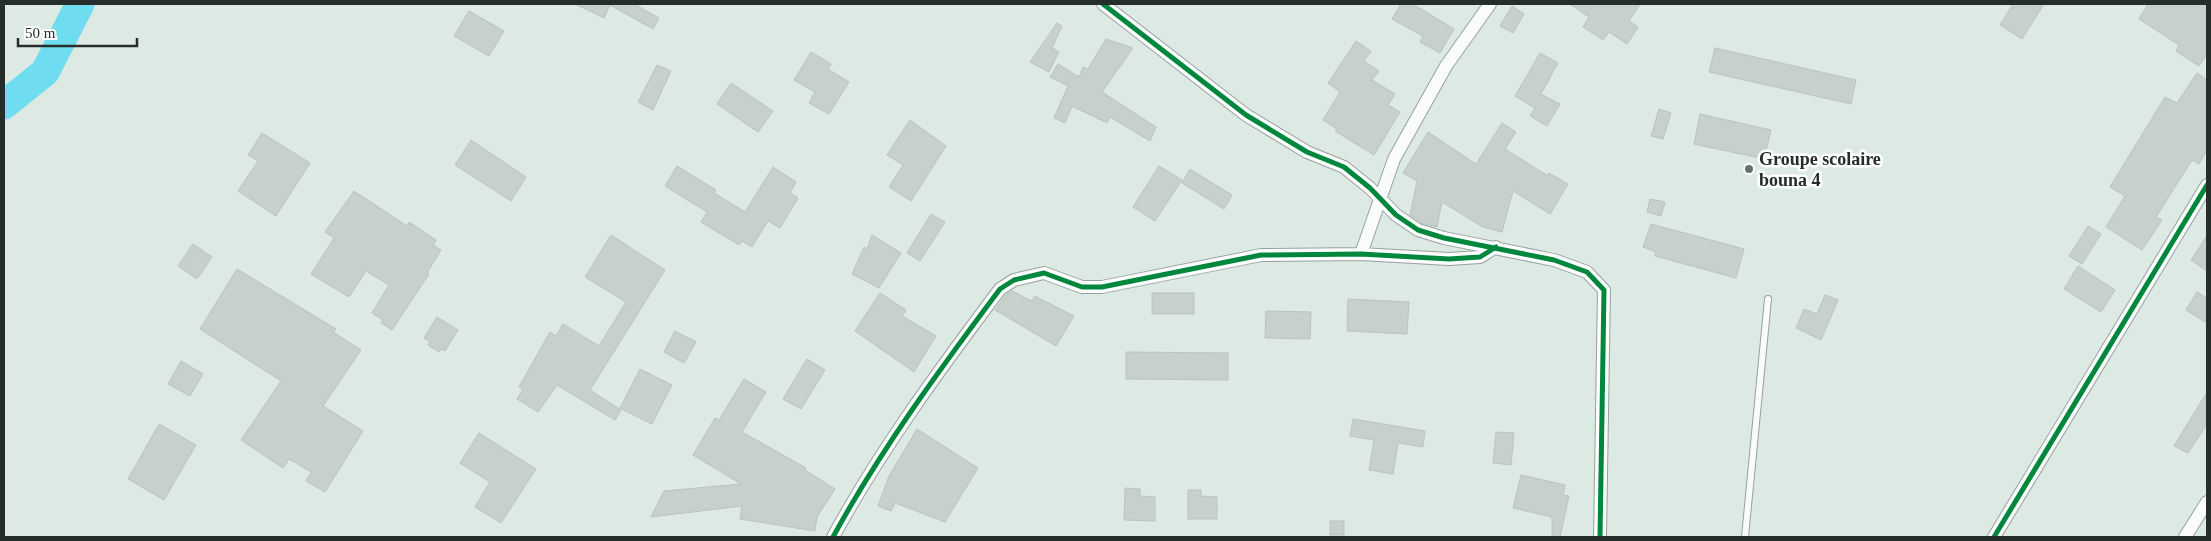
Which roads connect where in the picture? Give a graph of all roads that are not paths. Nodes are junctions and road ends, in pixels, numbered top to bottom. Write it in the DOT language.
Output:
graph roads {
  1 [pos="1103,4"];
  2 [pos="1490,4"];
  3 [pos="2205,194"];
  4 [pos="1379,197"];
  5 [pos="1496,247"];
  6 [pos="1361,254"];
  7 [pos="1768,299"];
  8 [pos="2207,502"];
  9 [pos="833,537"];
  10 [pos="1600,537"];
  11 [pos="1745,537"];
  12 [pos="1994,537"];
  13 [pos="2185,537"];
  1 -- 4 [label="street"];
  2 -- 4 [label="street"];
  3 -- 12 [label="street"];
  4 -- 5 [label="street"];
  4 -- 6 [label="street"];
  5 -- 6 [label="street"];
  5 -- 10 [label="street"];
  6 -- 9 [label="street"];
  7 -- 11 [label="lane"];
  8 -- 13 [label="street"];
}
